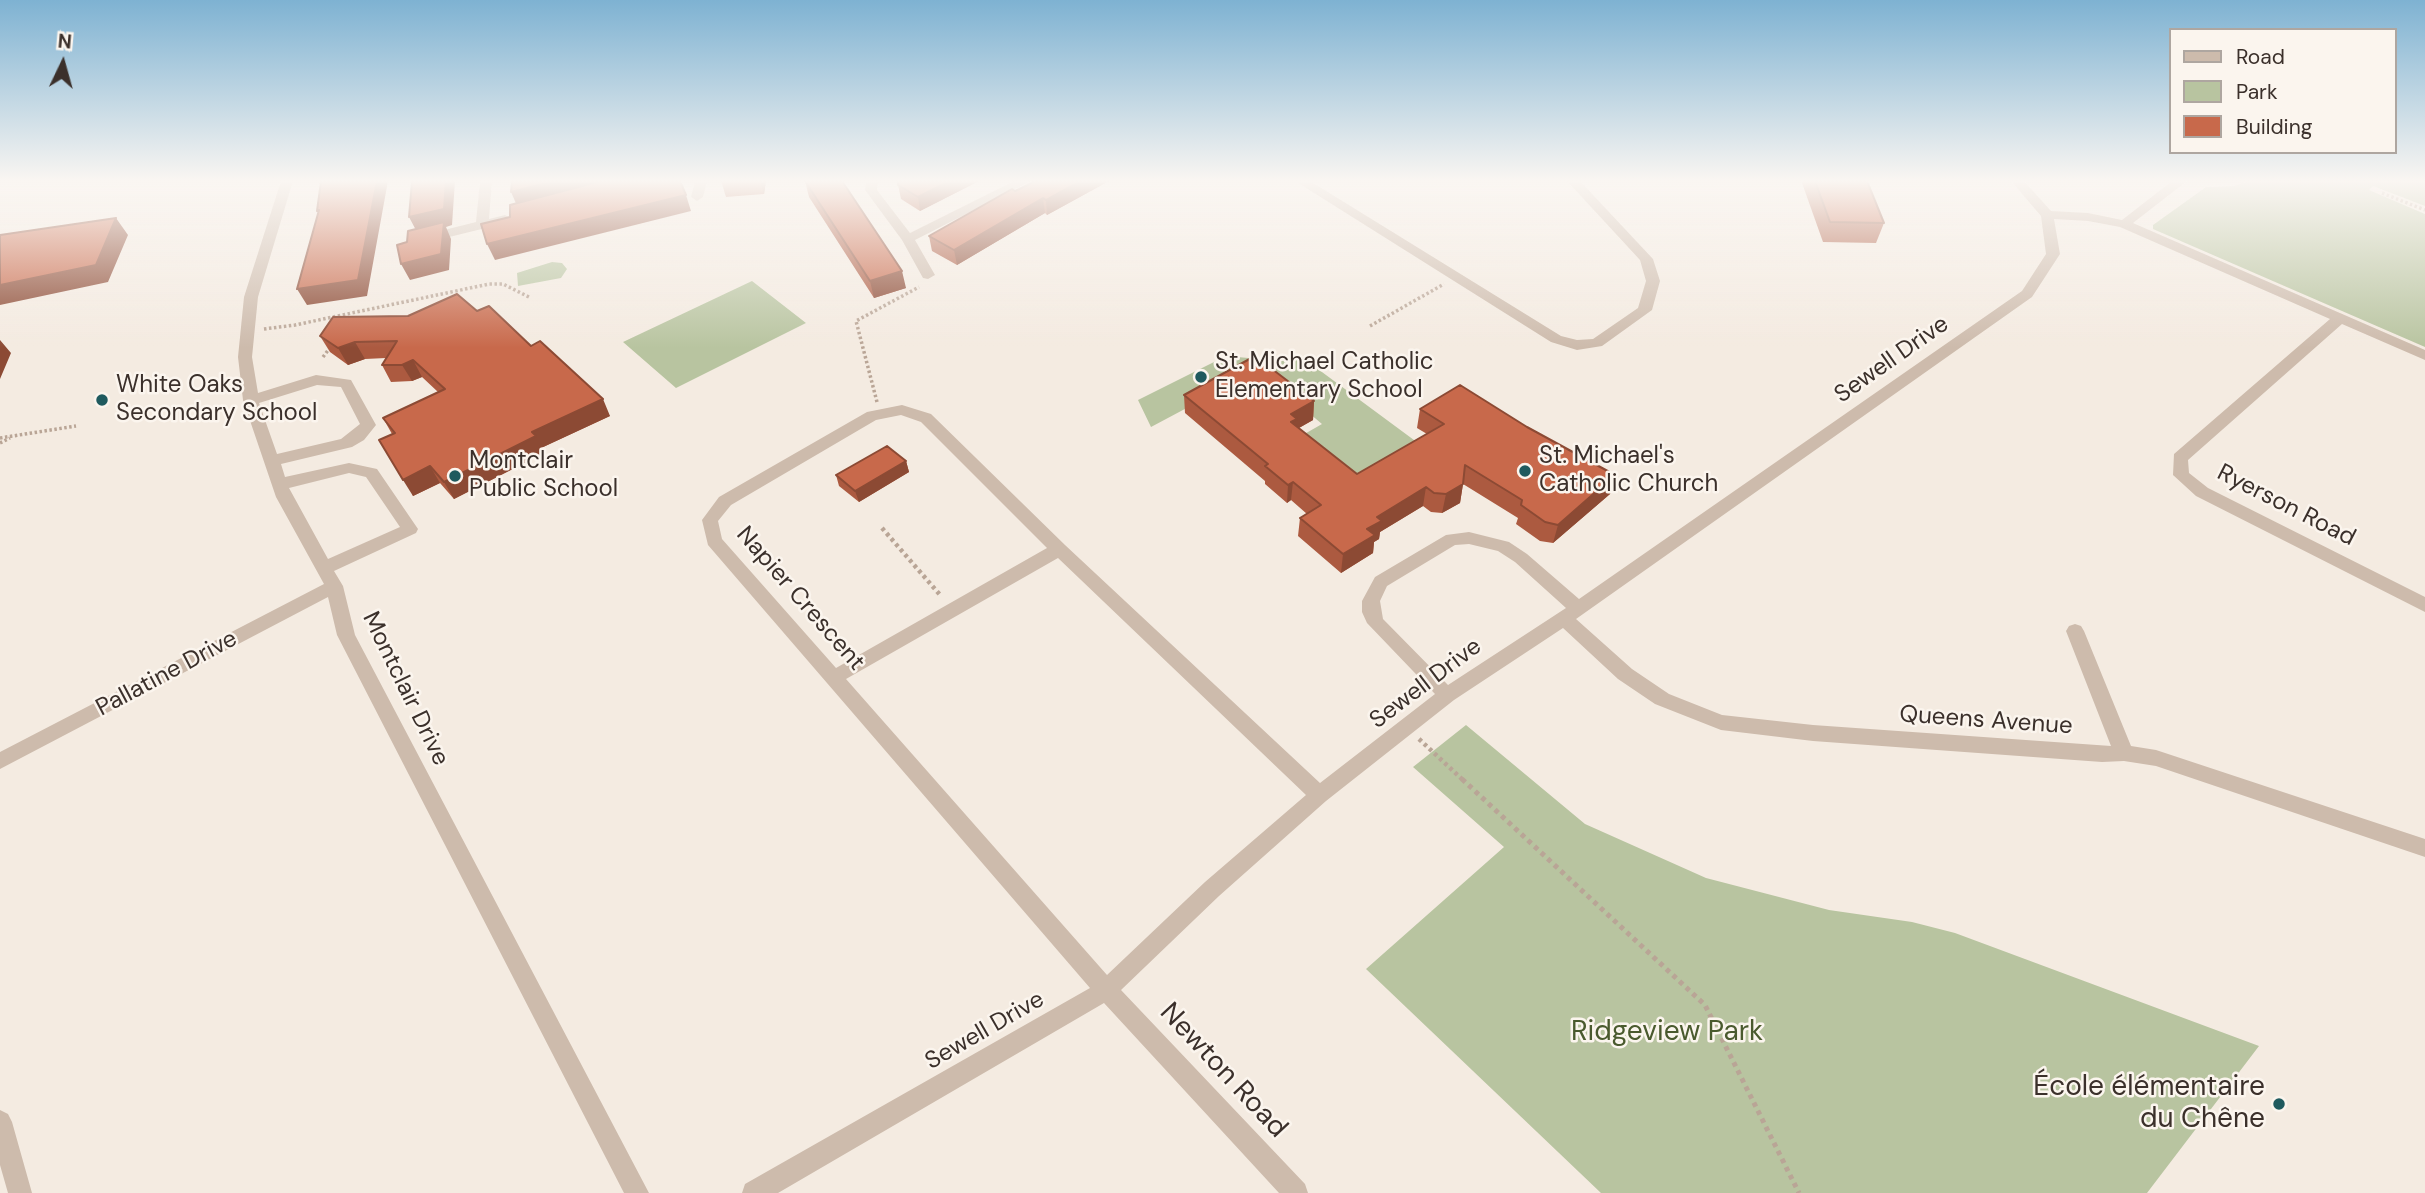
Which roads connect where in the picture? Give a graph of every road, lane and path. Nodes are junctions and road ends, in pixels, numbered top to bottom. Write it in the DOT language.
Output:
graph roads {
  1 [pos="270,237"];
  2 [pos="434,237"];
  3 [pos="913,237"];
  4 [pos="1391,237"];
  5 [pos="1625,237"];
  6 [pos="2050,237"];
  7 [pos="2153,237"];
  8 [pos="908,239"];
  9 [pos="408,243"];
  10 [pos="928,275"];
  11 [pos="1444,284"];
  12 [pos="528,297"];
  13 [pos="354,313"];
  14 [pos="2340,318"];
  15 [pos="346,324"];
  16 [pos="1370,326"];
  17 [pos="248,331"];
  18 [pos="339,335"];
  19 [pos="2425,355"];
  20 [pos="323,357"];
  21 [pos="251,400"];
  22 [pos="872,416"];
  23 [pos="76,426"];
  24 [pos="13,435"];
  25 [pos="0,438"];
  26 [pos="0,443"];
  27 [pos="274,460"];
  28 [pos="281,484"];
  29 [pos="882,528"];
  30 [pos="1059,549"];
  31 [pos="324,568"];
  32 [pos="334,586"];
  33 [pos="2425,605"];
  34 [pos="953,609"];
  35 [pos="1571,613"];
  36 [pos="2075,631"];
  37 [pos="835,677"];
  38 [pos="1447,695"];
  39 [pos="1407,729"];
  40 [pos="2124,753"];
  41 [pos="0,761"];
  42 [pos="1320,795"];
  43 [pos="2425,848"];
  44 [pos="1106,990"];
  45 [pos="0,1122"];
  46 [pos="20,1193"];
  47 [pos="636,1193"];
  48 [pos="754,1193"];
  49 [pos="1296,1193"];
  50 [pos="1799,1193"];
  1 -- 17 [label="street, Montclair Drive"];
  2 -- 9 [label="street"];
  3 -- 8 [label="street"];
  4 -- 5 [label="street"];
  6 -- 35 [label="street, Sewell Drive"];
  7 -- 14 [label="street"];
  8 -- 10 [label="street"];
  10 -- 22 [label="path"];
  11 -- 16 [label="path"];
  12 -- 13 [label="path"];
  13 -- 15 [label="path"];
  13 -- 17 [label="path"];
  14 -- 19 [label="street"];
  14 -- 33 [label="street, Ryerson Road"];
  17 -- 21 [label="street, Montclair Drive"];
  18 -- 20 [label="path"];
  21 -- 27 [label="street, Montclair Drive"];
  21 -- 27 [label="street"];
  22 -- 30 [label="street, Napier Crescent"];
  22 -- 37 [label="street, Napier Crescent"];
  23 -- 24 [label="path"];
  24 -- 25 [label="path"];
  24 -- 26 [label="path"];
  27 -- 28 [label="street, Montclair Drive"];
  28 -- 31 [label="street, Montclair Drive"];
  28 -- 31 [label="street"];
  29 -- 34 [label="path"];
  30 -- 34 [label="street"];
  30 -- 42 [label="street, Napier Crescent"];
  31 -- 32 [label="street, Montclair Drive"];
  32 -- 41 [label="street, Pallatine Drive"];
  32 -- 47 [label="street, Montclair Drive"];
  34 -- 37 [label="street"];
  35 -- 38 [label="street, Sewell Drive"];
  35 -- 38 [label="street, Queens Avenue"];
  35 -- 40 [label="street, Queens Avenue"];
  36 -- 40 [label="street"];
  37 -- 44 [label="street, Napier Crescent"];
  38 -- 39 [label="street, Sewell Drive"];
  39 -- 42 [label="street, Sewell Drive"];
  39 -- 50 [label="path"];
  40 -- 43 [label="street, Queens Avenue"];
  42 -- 44 [label="street, Sewell Drive"];
  44 -- 48 [label="street, Sewell Drive"];
  44 -- 49 [label="street, Newton Road"];
  45 -- 46 [label="street"];
}
